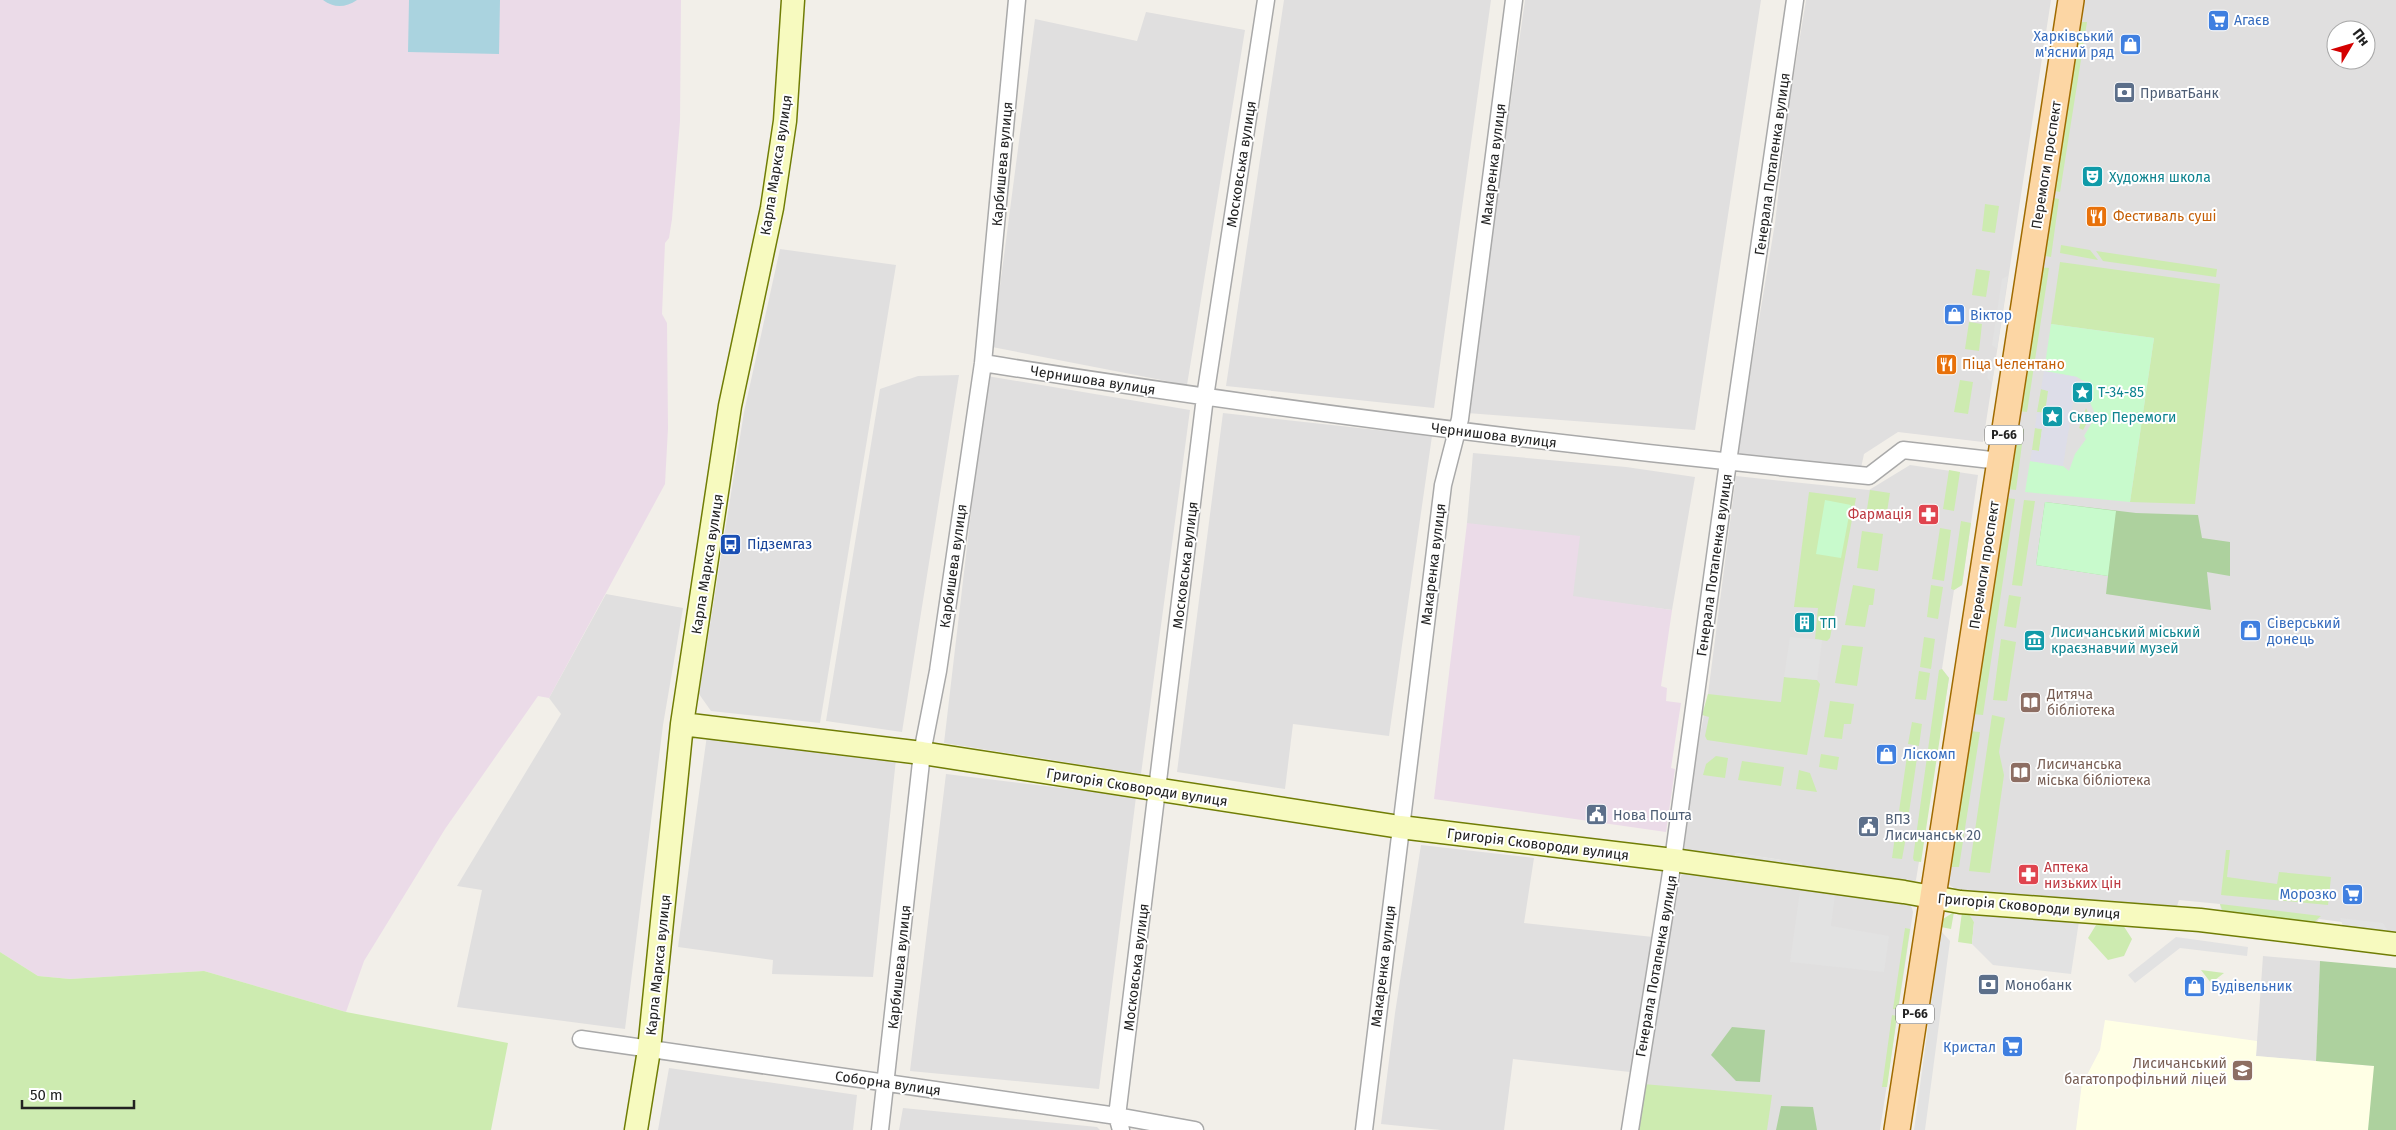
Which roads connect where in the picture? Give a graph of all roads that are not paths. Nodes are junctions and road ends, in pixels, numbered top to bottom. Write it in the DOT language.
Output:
graph roads {
  1 [pos="793,0"];
  2 [pos="1017,0"];
  3 [pos="1266,0"];
  4 [pos="1514,0"];
  5 [pos="1795,0"];
  6 [pos="2071,0"];
  7 [pos="982,363"];
  8 [pos="1205,397"];
  9 [pos="1457,432"];
  10 [pos="2000,461"];
  11 [pos="1728,462"];
  12 [pos="682,724"];
  13 [pos="922,753"];
  14 [pos="1158,790"];
  15 [pos="1400,827"];
  16 [pos="1674,860"];
  17 [pos="1932,897"];
  18 [pos="2396,944"];
  19 [pos="581,1039"];
  20 [pos="649,1050"];
  21 [pos="887,1083"];
  22 [pos="1119,1123"];
  23 [pos="636,1130"];
  24 [pos="880,1130"];
  25 [pos="1195,1130"];
  26 [pos="1364,1130"];
  27 [pos="1630,1130"];
  28 [pos="1897,1130"];
  1 -- 12 [label="street, Карла Маркса вулиця"];
  2 -- 7 [label="street, Карбишева вулиця"];
  3 -- 8 [label="street, Московська вулиця"];
  4 -- 9 [label="street, Макаренка вулиця"];
  5 -- 11 [label="street, Генерала Потапенка вулиця"];
  6 -- 10 [label="main road, Перемоги проспект / Р-66"];
  7 -- 8 [label="street, Чернишова вулиця"];
  7 -- 13 [label="street, Карбишева вулиця"];
  8 -- 9 [label="street, Чернишова вулиця"];
  8 -- 14 [label="street, Московська вулиця"];
  9 -- 11 [label="street, Чернишова вулиця"];
  9 -- 15 [label="street, Макаренка вулиця"];
  10 -- 11 [label="street, Чернишова вулиця"];
  10 -- 17 [label="main road, Перемоги проспект / Р-66"];
  11 -- 16 [label="street, Генерала Потапенка вулиця"];
  12 -- 13 [label="street, Григорія Сковороди вулиця"];
  12 -- 20 [label="street, Карла Маркса вулиця"];
  13 -- 14 [label="street, Григорія Сковороди вулиця"];
  13 -- 21 [label="street, Карбишева вулиця"];
  14 -- 15 [label="street, Григорія Сковороди вулиця"];
  14 -- 22 [label="street, Московська вулиця"];
  15 -- 16 [label="street, Григорія Сковороди вулиця"];
  15 -- 26 [label="street, Макаренка вулиця"];
  16 -- 17 [label="street, Григорія Сковороди вулиця"];
  16 -- 27 [label="street, Генерала Потапенка вулиця"];
  17 -- 18 [label="street, Григорія Сковороди вулиця"];
  17 -- 28 [label="main road, Перемоги проспект / Р-66"];
  19 -- 20 [label="street, Соборна вулиця"];
  20 -- 21 [label="street, Соборна вулиця"];
  20 -- 23 [label="street, Карла Маркса вулиця"];
  21 -- 22 [label="street, Соборна вулиця"];
  21 -- 24 [label="street, Карбишева вулиця"];
  22 -- 25 [label="street, Соборна вулиця"];
}
